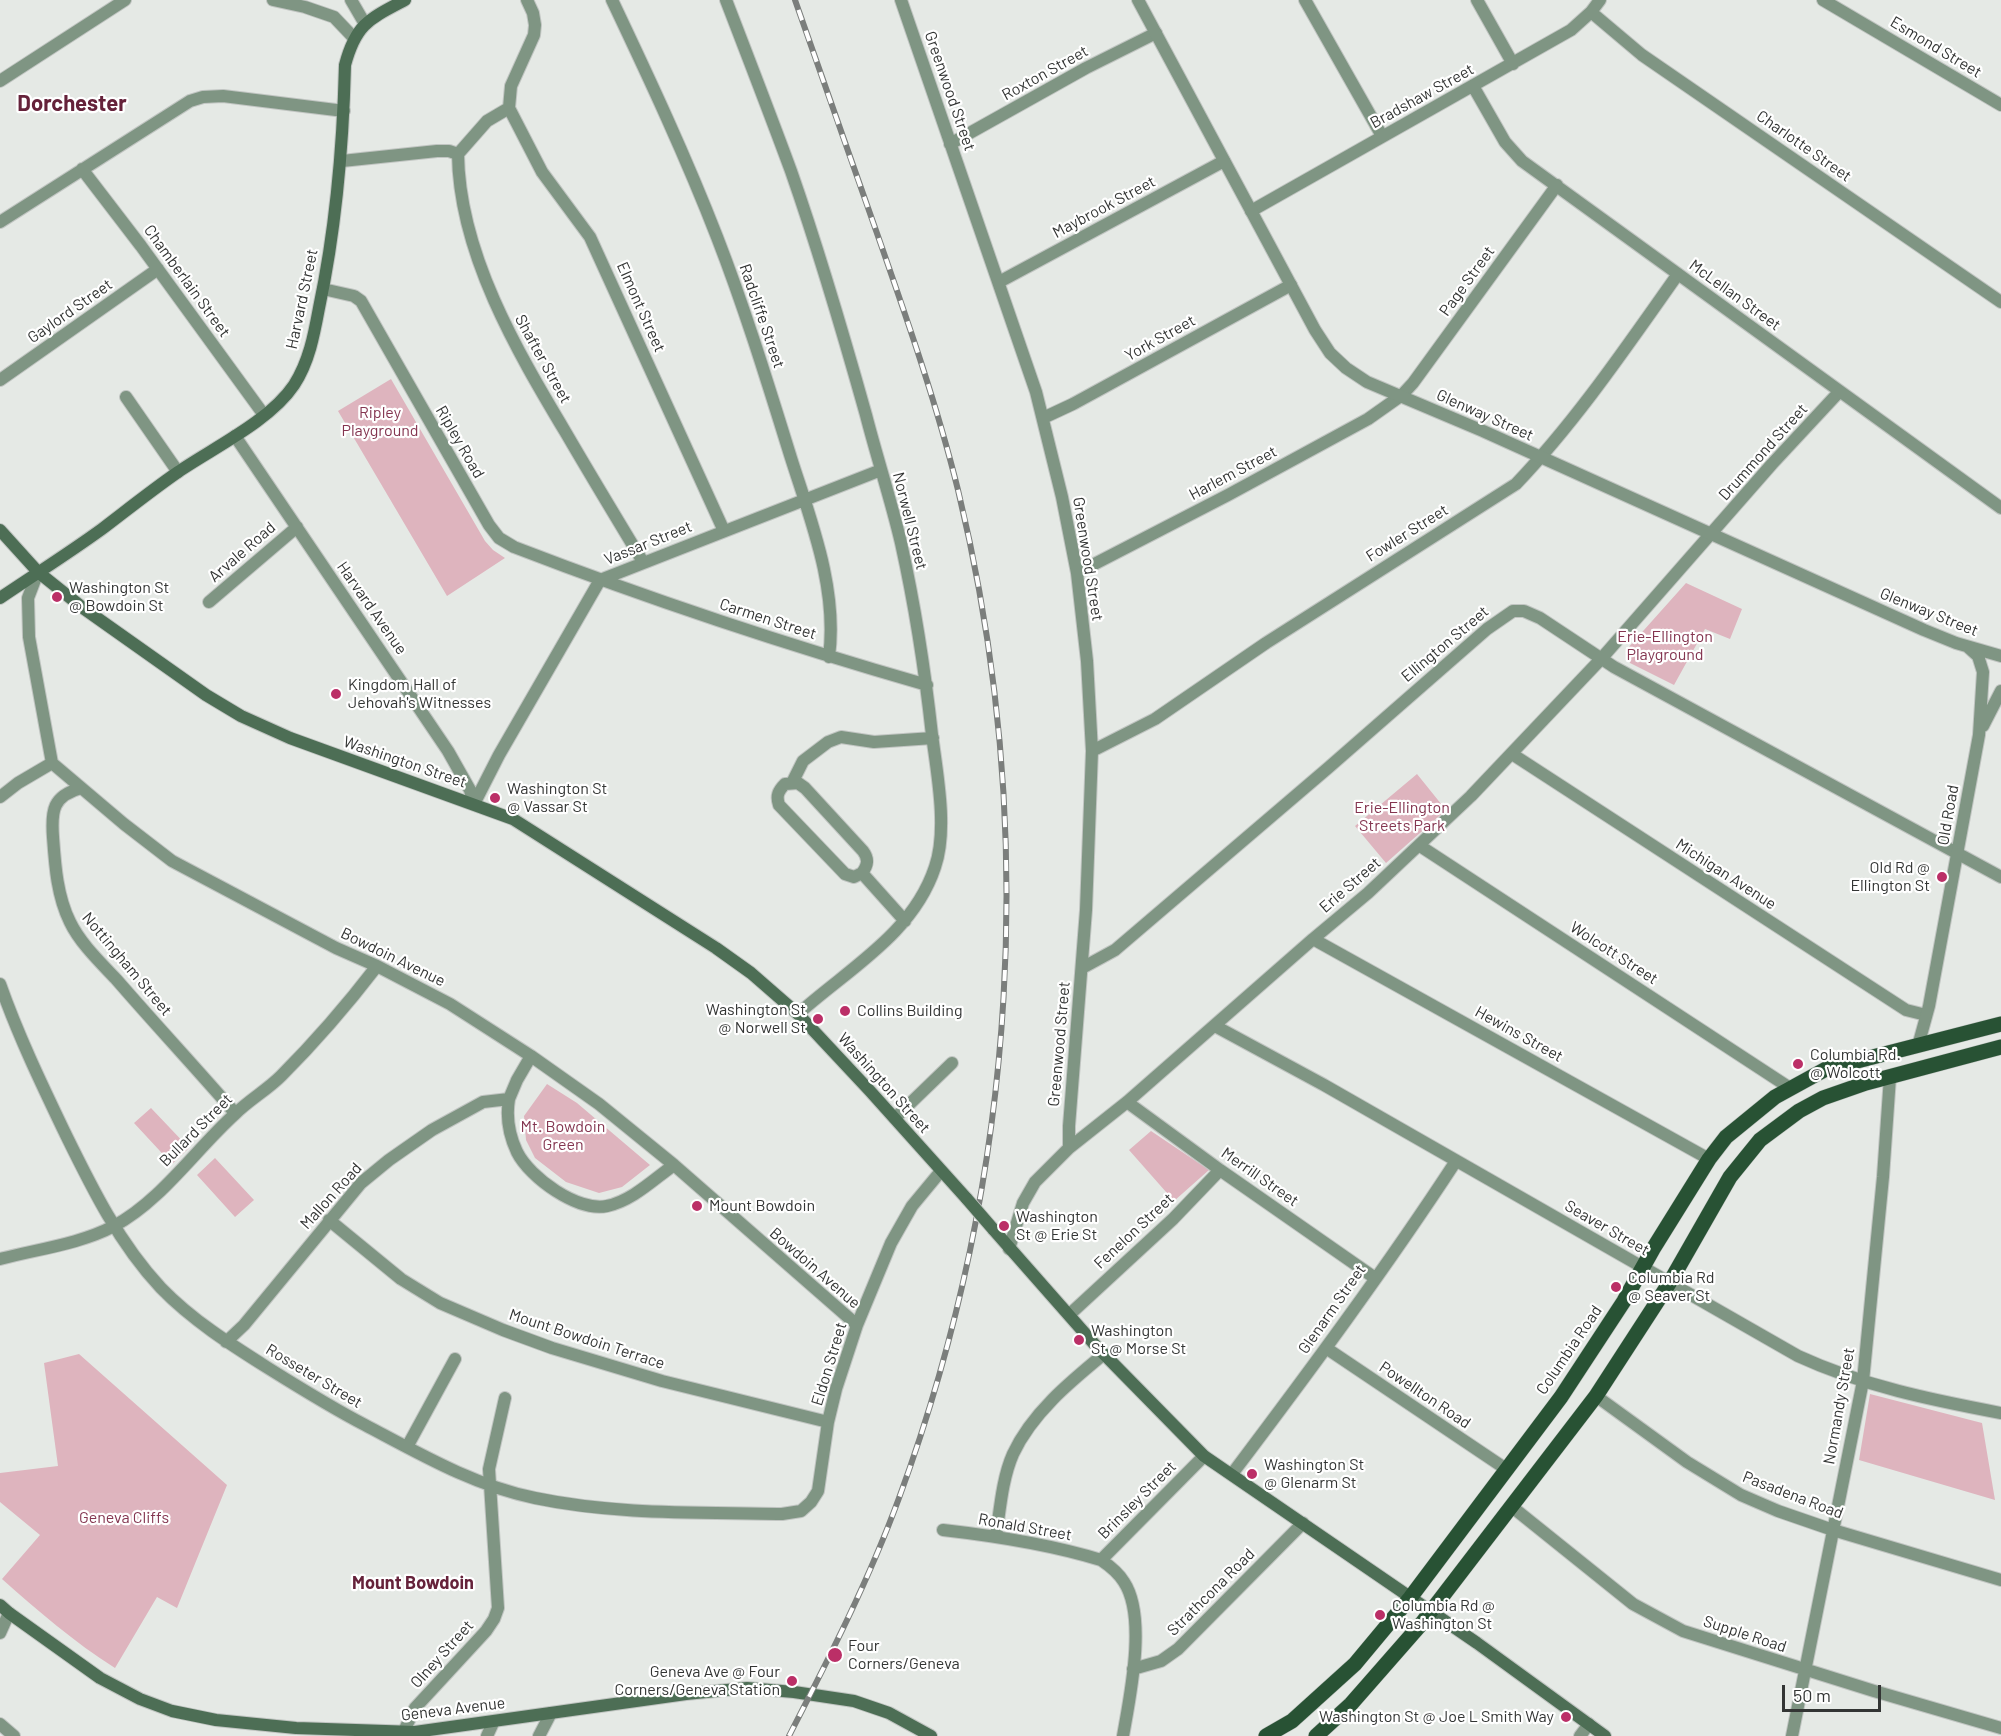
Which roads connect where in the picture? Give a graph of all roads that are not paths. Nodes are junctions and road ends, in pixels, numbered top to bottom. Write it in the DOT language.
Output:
graph roads {
  1 [pos="125,0"];
  2 [pos="273,0"];
  3 [pos="351,0"];
  4 [pos="405,0"];
  5 [pos="527,0"];
  6 [pos="612,0"];
  7 [pos="726,0"];
  8 [pos="1138,0"];
  9 [pos="1305,0"];
  10 [pos="1477,0"];
  11 [pos="1600,0"];
  12 [pos="1823,0"];
  13 [pos="904,1"];
  14 [pos="1591,12"];
  15 [pos="364,24"];
  16 [pos="1156,33"];
  17 [pos="354,38"];
  18 [pos="1513,64"];
  19 [pos="0,81"];
  20 [pos="1473,86"];
  21 [pos="2001,105"];
  22 [pos="509,108"];
  23 [pos="344,111"];
  24 [pos="1382,136"];
  25 [pos="950,144"];
  26 [pos="458,154"];
  27 [pos="342,161"];
  28 [pos="1224,161"];
  29 [pos="82,169"];
  30 [pos="1557,185"];
  31 [pos="1251,211"];
  32 [pos="0,222"];
  33 [pos="158,269"];
  34 [pos="1678,274"];
  35 [pos="999,282"];
  36 [pos="1292,285"];
  37 [pos="323,290"];
  38 [pos="2001,302"];
  39 [pos="0,380"];
  40 [pos="1839,392"];
  41 [pos="1402,395"];
  42 [pos="126,397"];
  43 [pos="264,415"];
  44 [pos="1043,418"];
  45 [pos="235,436"];
  46 [pos="1541,458"];
  47 [pos="880,470"];
  48 [pos="178,472"];
  49 [pos="804,499"];
  50 [pos="2001,508"];
  51 [pos="297,527"];
  52 [pos="0,530"];
  53 [pos="724,531"];
  54 [pos="1712,534"];
  55 [pos="644,562"];
  56 [pos="38,572"];
  57 [pos="1077,573"];
  58 [pos="600,580"];
  59 [pos="0,598"];
  60 [pos="209,602"];
  61 [pos="1967,646"];
  62 [pos="2001,656"];
  63 [pos="829,657"];
  64 [pos="1601,659"];
  65 [pos="927,686"];
  66 [pos="2001,691"];
  67 [pos="1979,735"];
  68 [pos="933,738"];
  69 [pos="1092,751"];
  70 [pos="1512,754"];
  71 [pos="52,763"];
  72 [pos="792,783"];
  73 [pos="81,788"];
  74 [pos="0,798"];
  75 [pos="474,804"];
  76 [pos="1420,846"];
  77 [pos="1958,854"];
  78 [pos="862,873"];
  79 [pos="2001,877"];
  80 [pos="905,921"];
  81 [pos="1313,939"];
  82 [pos="377,966"];
  83 [pos="1082,968"];
  84 [pos="0,984"];
  85 [pos="1928,1011"];
  86 [pos="798,1014"];
  87 [pos="2001,1024"];
  88 [pos="1215,1026"];
  89 [pos="1917,1046"];
  90 [pos="2001,1047"];
  91 [pos="531,1056"];
  92 [pos="952,1063"];
  93 [pos="1890,1077"];
  94 [pos="1790,1088"];
  95 [pos="509,1098"];
  96 [pos="1127,1102"];
  97 [pos="235,1113"];
  98 [pos="895,1118"];
  99 [pos="1069,1148"];
  100 [pos="1709,1159"];
  101 [pos="1456,1161"];
  102 [pos="674,1165"];
  103 [pos="1220,1170"];
  104 [pos="941,1171"];
  105 [pos="329,1220"];
  106 [pos="113,1226"];
  107 [pos="1009,1249"];
  108 [pos="0,1258"];
  109 [pos="1642,1267"];
  110 [pos="1375,1278"];
  111 [pos="1670,1282"];
  112 [pos="1070,1314"];
  113 [pos="857,1325"];
  114 [pos="226,1342"];
  115 [pos="1326,1348"];
  116 [pos="1104,1354"];
  117 [pos="455,1359"];
  118 [pos="1863,1381"];
  119 [pos="1596,1396"];
  120 [pos="505,1398"];
  121 [pos="2001,1413"];
  122 [pos="828,1422"];
  123 [pos="407,1447"];
  124 [pos="1204,1456"];
  125 [pos="1506,1469"];
  126 [pos="1232,1474"];
  127 [pos="492,1487"];
  128 [pos="1511,1506"];
  129 [pos="802,1510"];
  130 [pos="1303,1523"];
  131 [pos="943,1530"];
  132 [pos="1833,1530"];
  133 [pos="996,1536"];
  134 [pos="1101,1560"];
  135 [pos="2001,1580"];
  136 [pos="1410,1598"];
  137 [pos="4,1609"];
  138 [pos="1431,1612"];
  139 [pos="0,1634"];
  140 [pos="1133,1669"];
  141 [pos="1805,1670"];
  142 [pos="551,1713"];
  143 [pos="493,1723"];
  144 [pos="1589,1724"];
  145 [pos="0,1725"];
  146 [pos="2001,1728"];
  147 [pos="403,1733"];
  148 [pos="366,1734"];
  149 [pos="14,1736"];
  150 [pos="488,1736"];
  151 [pos="539,1736"];
  152 [pos="931,1736"];
  153 [pos="1124,1736"];
  154 [pos="1266,1736"];
  155 [pos="1316,1736"];
  156 [pos="1580,1736"];
  157 [pos="1605,1736"];
  158 [pos="1792,1736"];
  1 -- 19 [label="street"];
  2 -- 17 [label="street"];
  3 -- 15 [label="street"];
  4 -- 15 [label="main road, Harvard Street"];
  5 -- 22 [label="street"];
  6 -- 49 [label="street, Radcliffe Street"];
  7 -- 47 [label="street, Norwell Street"];
  8 -- 16 [label="street, Glenway Street"];
  9 -- 24 [label="street"];
  10 -- 18 [label="street"];
  11 -- 14 [label="street, Bradshaw Street"];
  12 -- 21 [label="street, Esmond Street"];
  13 -- 25 [label="street, Greenwood Street"];
  14 -- 18 [label="street, Bradshaw Street"];
  14 -- 38 [label="street, Charlotte Street"];
  15 -- 17 [label="main road, Harvard Street"];
  16 -- 25 [label="street, Roxton Street"];
  16 -- 28 [label="street, Glenway Street"];
  17 -- 23 [label="main road, Harvard Street"];
  18 -- 20 [label="street, Bradshaw Street"];
  20 -- 24 [label="street, Bradshaw Street"];
  20 -- 30 [label="street, McLellan Street"];
  22 -- 26 [label="street"];
  22 -- 53 [label="street, Elmont Street"];
  23 -- 27 [label="main road, Harvard Street"];
  23 -- 29 [label="street"];
  24 -- 31 [label="street, Bradshaw Street"];
  25 -- 35 [label="street, Greenwood Street"];
  26 -- 27 [label="street"];
  26 -- 55 [label="street, Shafter Street"];
  27 -- 37 [label="main road, Harvard Street"];
  28 -- 31 [label="street, Glenway Street"];
  28 -- 35 [label="street, Maybrook Street"];
  29 -- 32 [label="street"];
  29 -- 33 [label="street, Chamberlain Street"];
  30 -- 34 [label="street, McLellan Street"];
  30 -- 41 [label="street, Page Street"];
  31 -- 36 [label="street, Glenway Street"];
  33 -- 39 [label="street, Gaylord Street"];
  33 -- 43 [label="street, Chamberlain Street"];
  34 -- 40 [label="street, McLellan Street"];
  34 -- 46 [label="street, Fowler Street"];
  35 -- 44 [label="street, Greenwood Street"];
  36 -- 41 [label="street, Glenway Street"];
  36 -- 44 [label="street, York Street"];
  37 -- 43 [label="main road, Harvard Street"];
  37 -- 58 [label="street, Ripley Road"];
  40 -- 50 [label="street, McLellan Street"];
  40 -- 54 [label="street, Drummond Street"];
  41 -- 46 [label="street, Glenway Street"];
  41 -- 57 [label="street, Harlem Street"];
  42 -- 48 [label="street"];
  43 -- 45 [label="main road, Harvard Street"];
  44 -- 57 [label="street, Greenwood Street"];
  45 -- 48 [label="main road, Harvard Street"];
  45 -- 51 [label="street, Harvard Avenue"];
  46 -- 54 [label="street, Glenway Street"];
  46 -- 69 [label="street, Fowler Street"];
  47 -- 49 [label="street, Vassar Street"];
  47 -- 65 [label="street, Norwell Street"];
  48 -- 56 [label="main road, Harvard Street"];
  49 -- 53 [label="street, Vassar Street"];
  49 -- 63 [label="street, Radcliffe Street"];
  51 -- 60 [label="street, Arvale Road"];
  51 -- 75 [label="street, Harvard Avenue"];
  52 -- 56 [label="main road, Washington Street"];
  53 -- 55 [label="street, Vassar Street"];
  54 -- 61 [label="street, Glenway Street"];
  54 -- 64 [label="street, Erie Street"];
  55 -- 58 [label="street, Vassar Street"];
  56 -- 59 [label="main road, Harvard Street"];
  56 -- 71 [label="street"];
  56 -- 75 [label="main road, Washington Street"];
  57 -- 69 [label="street, Greenwood Street"];
  58 -- 63 [label="street, Carmen Street"];
  58 -- 75 [label="street, Vassar Street"];
  61 -- 62 [label="street, Glenway Street"];
  61 -- 67 [label="street, Old Road"];
  63 -- 65 [label="street, Carmen Street"];
  64 -- 70 [label="street, Erie Street"];
  64 -- 77 [label="street, Ellington Street"];
  64 -- 83 [label="street, Ellington Street"];
  65 -- 68 [label="street, Norwell Street"];
  66 -- 67 [label="street, Old Road"];
  67 -- 77 [label="street, Old Road"];
  68 -- 72 [label="street"];
  68 -- 80 [label="street, Norwell Street"];
  69 -- 83 [label="street, Greenwood Street"];
  70 -- 76 [label="street, Erie Street"];
  70 -- 85 [label="street, Michigan Avenue"];
  71 -- 73 [label="street, Bowdoin Avenue"];
  71 -- 74 [label="street"];
  72 -- 78 [label="street"];
  72 -- 78 [label="street"];
  73 -- 82 [label="street, Bowdoin Avenue"];
  73 -- 97 [label="street, Nottingham Street"];
  75 -- 86 [label="main road, Washington Street"];
  76 -- 81 [label="street, Erie Street"];
  76 -- 94 [label="street, Wolcott Street"];
  77 -- 79 [label="street, Ellington Street"];
  77 -- 85 [label="street, Old Road"];
  78 -- 80 [label="street"];
  80 -- 86 [label="street, Norwell Street"];
  81 -- 88 [label="street, Erie Street"];
  81 -- 100 [label="street, Hewins Street"];
  82 -- 91 [label="street, Bowdoin Avenue"];
  82 -- 97 [label="street, Bullard Street"];
  83 -- 99 [label="street, Greenwood Street"];
  84 -- 106 [label="street, Rosseter Street"];
  85 -- 89 [label="street, Old Road"];
  86 -- 98 [label="main road, Washington Street"];
  87 -- 89 [label="main road, Columbia Road"];
  88 -- 96 [label="street, Erie Street"];
  88 -- 101 [label="street, Seaver Street"];
  89 -- 94 [label="main road, Columbia Road"];
  90 -- 93 [label="main road"];
  91 -- 95 [label="street"];
  91 -- 102 [label="street, Bowdoin Avenue"];
  92 -- 98 [label="street"];
  93 -- 111 [label="main road"];
  93 -- 118 [label="street, Normandy Street"];
  94 -- 100 [label="main road, Columbia Road"];
  95 -- 102 [label="street"];
  95 -- 105 [label="street, Mallon Road"];
  96 -- 99 [label="street, Erie Street"];
  96 -- 103 [label="street, Merrill Street"];
  97 -- 106 [label="street, Bullard Street"];
  98 -- 104 [label="main road, Washington Street"];
  99 -- 107 [label="street, Erie Street"];
  100 -- 109 [label="main road, Columbia Road"];
  101 -- 109 [label="street, Seaver Street"];
  101 -- 110 [label="street, Glenarm Street"];
  102 -- 113 [label="street, Bowdoin Avenue"];
  103 -- 110 [label="street, Merrill Street"];
  103 -- 112 [label="street, Fenelon Street"];
  104 -- 107 [label="main road, Washington Street, bridge"];
  104 -- 113 [label="street, Eldon Street"];
  105 -- 114 [label="street, Mallon Road"];
  105 -- 122 [label="street, Mount Bowdoin Terrace"];
  106 -- 108 [label="street, Bullard Street"];
  106 -- 114 [label="street, Rosseter Street"];
  107 -- 112 [label="main road, Washington Street"];
  109 -- 111 [label="street, Seaver Street"];
  109 -- 125 [label="main road, Columbia Road"];
  110 -- 115 [label="street, Glenarm Street"];
  111 -- 118 [label="street, Seaver Street"];
  111 -- 119 [label="main road"];
  112 -- 116 [label="main road, Washington Street"];
  113 -- 122 [label="street, Eldon Street"];
  114 -- 123 [label="street, Rosseter Street"];
  115 -- 125 [label="street, Powellton Road"];
  115 -- 126 [label="street, Glenarm Street"];
  116 -- 124 [label="main road, Washington Street"];
  116 -- 133 [label="street"];
  117 -- 123 [label="street"];
  118 -- 121 [label="street, Seaver Street"];
  118 -- 132 [label="street, Normandy Street"];
  119 -- 128 [label="main road"];
  119 -- 132 [label="street, Pasadena Road"];
  120 -- 127 [label="street, Olney Street"];
  122 -- 129 [label="street, Eldon Street"];
  123 -- 127 [label="street, Rosseter Street"];
  124 -- 126 [label="main road, Washington Street"];
  124 -- 134 [label="street, Brinsley Street"];
  125 -- 136 [label="main road, Columbia Road"];
  126 -- 130 [label="main road, Washington Street"];
  127 -- 129 [label="street, Rosseter Street"];
  127 -- 147 [label="street, Olney Street"];
  128 -- 138 [label="main road"];
  128 -- 141 [label="street, Supple Road"];
  130 -- 136 [label="main road, Washington Street"];
  130 -- 140 [label="street, Strathcona Road"];
  131 -- 133 [label="street, Ronald Street"];
  132 -- 135 [label="street, Pasadena Road"];
  132 -- 141 [label="street, Normandy Street"];
  133 -- 134 [label="street, Ronald Street"];
  134 -- 140 [label="street, Brinsley Street"];
  136 -- 138 [label="main road, Washington Street"];
  136 -- 154 [label="main road, Columbia Road"];
  137 -- 139 [label="street"];
  137 -- 148 [label="main road, Geneva Avenue"];
  138 -- 144 [label="main road, Washington Street"];
  138 -- 155 [label="main road"];
  140 -- 153 [label="street, Brinsley Street"];
  141 -- 146 [label="street, Supple Road"];
  141 -- 158 [label="street, Normandy Street"];
  142 -- 143 [label="main road, Geneva Avenue"];
  142 -- 151 [label="street"];
  142 -- 152 [label="main road, Geneva Avenue"];
  143 -- 147 [label="main road, Geneva Avenue"];
  143 -- 150 [label="street"];
  144 -- 156 [label="street"];
  144 -- 157 [label="main road, Washington Street"];
  145 -- 149 [label="street"];
  147 -- 148 [label="main road, Geneva Avenue"];
}
